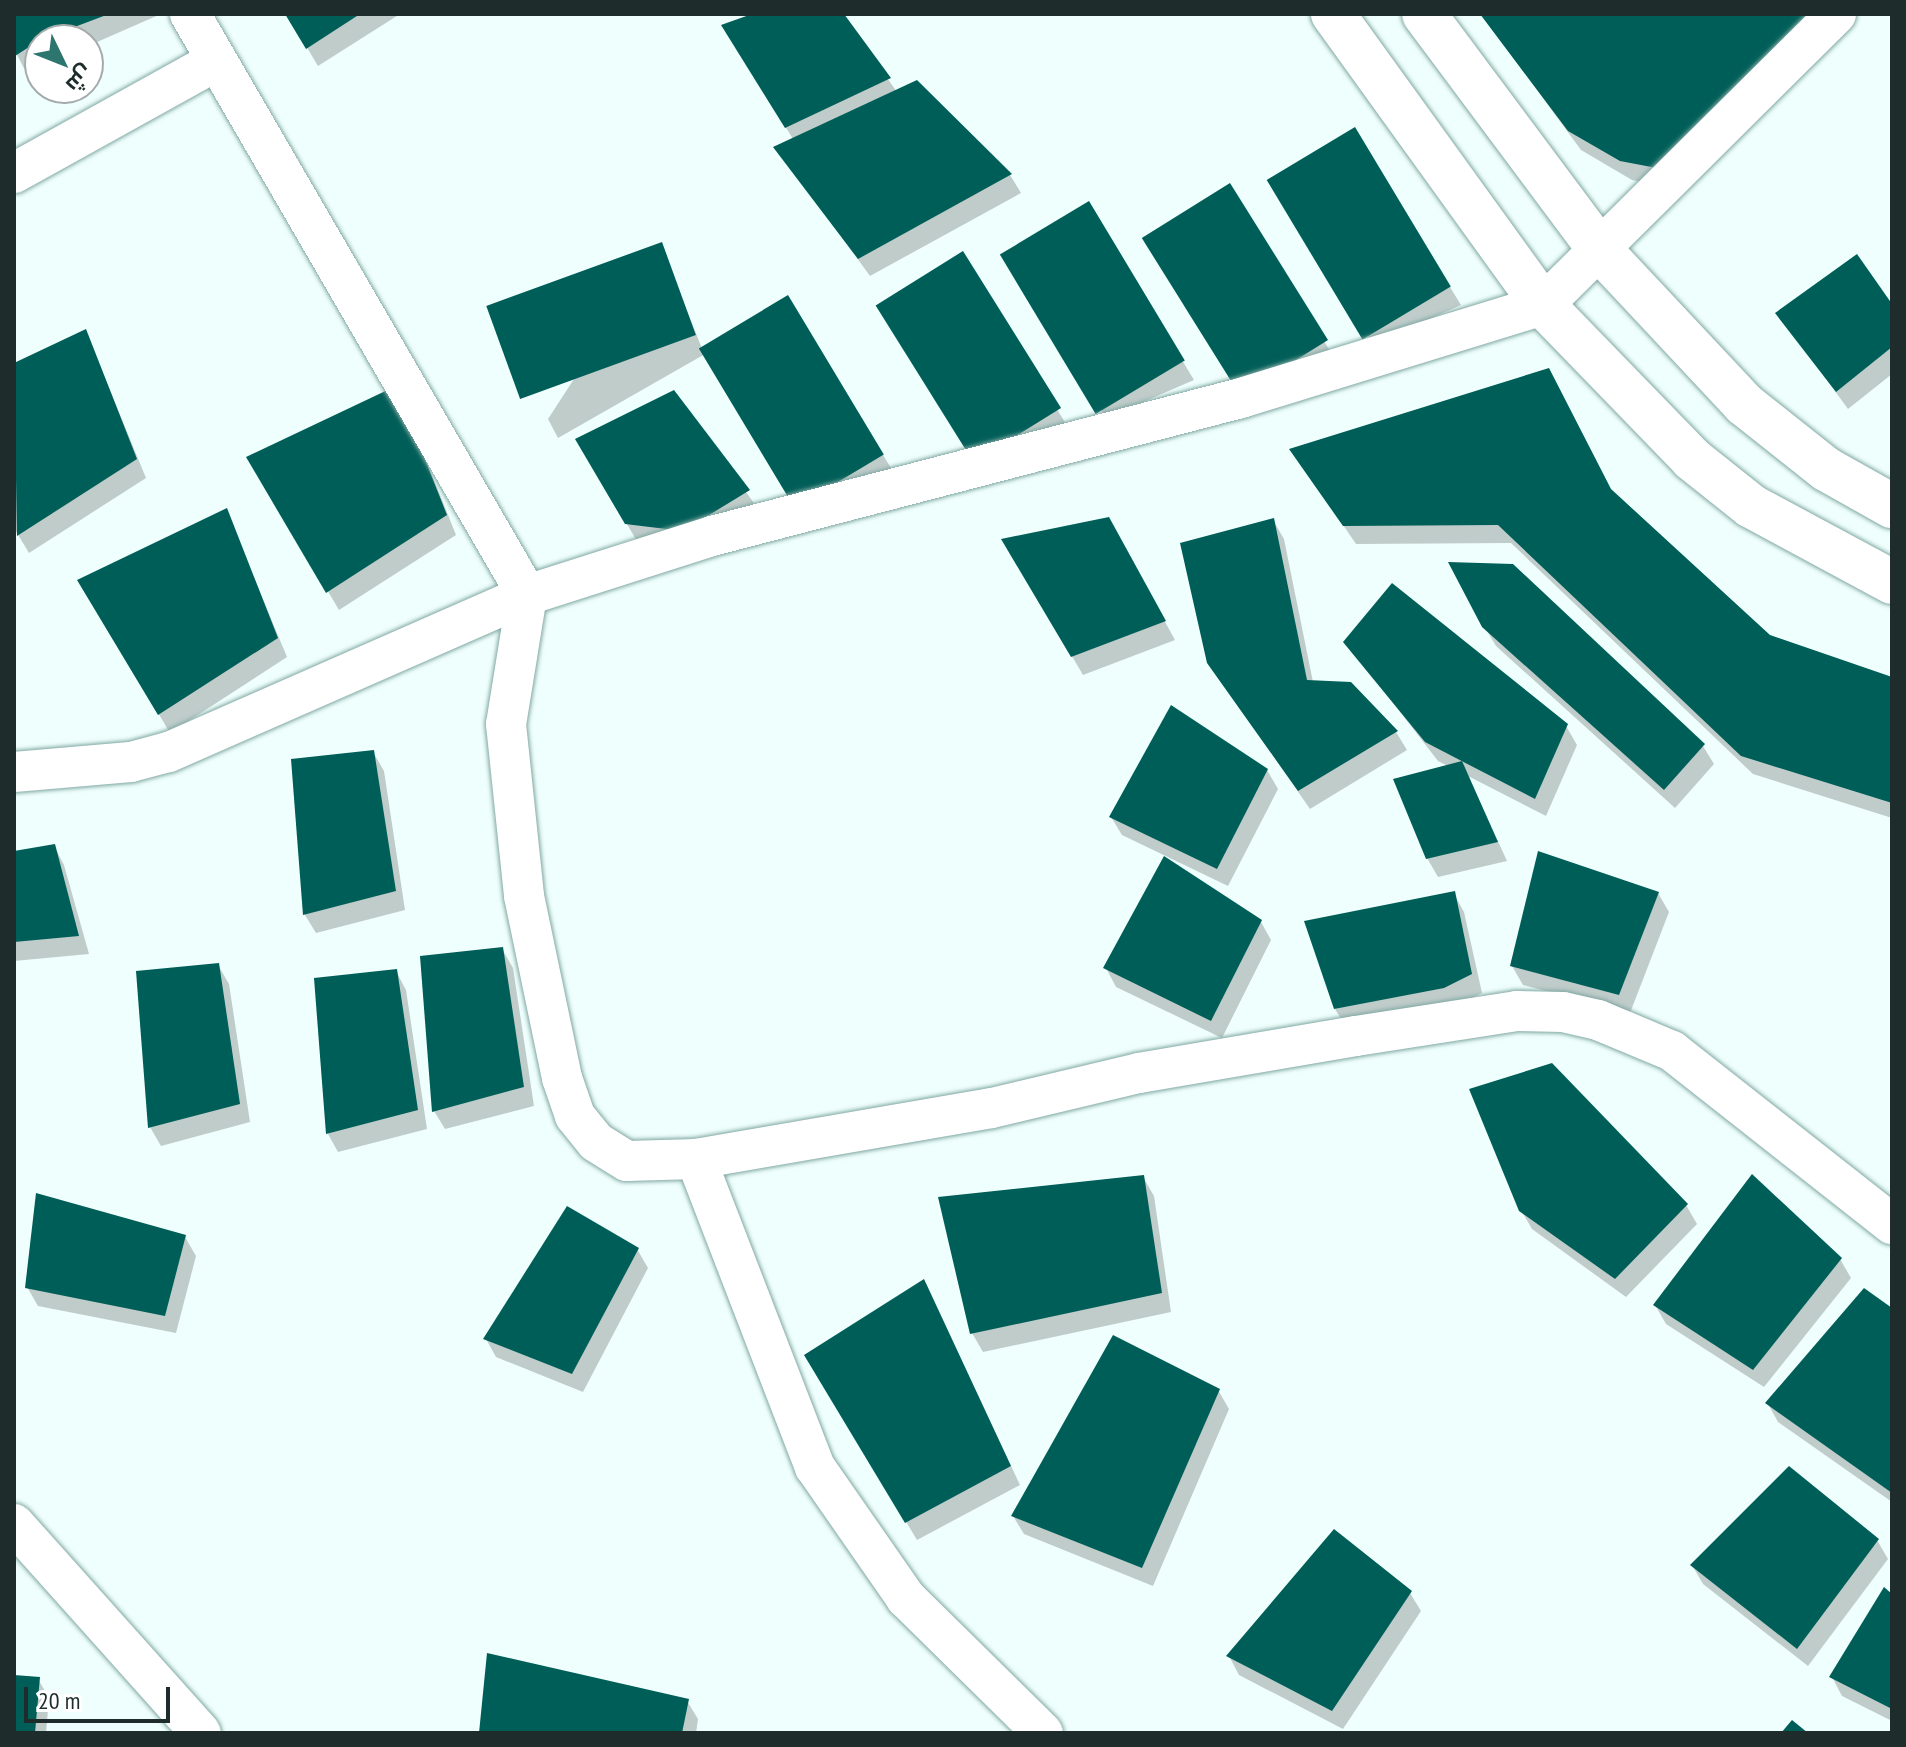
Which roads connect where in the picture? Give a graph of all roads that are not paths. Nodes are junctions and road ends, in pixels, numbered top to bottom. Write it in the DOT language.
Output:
graph roads {
  1 [pos="190,14"];
  2 [pos="1333,14"];
  3 [pos="1424,14"];
  4 [pos="1836,14"];
  5 [pos="216,61"];
  6 [pos="14,173"];
  7 [pos="1600,250"];
  8 [pos="1543,305"];
  9 [pos="1892,506"];
  10 [pos="1892,582"];
  11 [pos="527,595"];
  12 [pos="14,772"];
  13 [pos="696,1159"];
  14 [pos="1892,1224"];
  15 [pos="14,1524"];
  16 [pos="201,1733"];
  17 [pos="1043,1733"];
  1 -- 5 [label="street"];
  2 -- 8 [label="main road"];
  3 -- 7 [label="main road"];
  4 -- 7 [label="street"];
  5 -- 6 [label="street"];
  5 -- 11 [label="street"];
  7 -- 8 [label="street"];
  7 -- 9 [label="main road"];
  8 -- 10 [label="main road"];
  8 -- 11 [label="street"];
  11 -- 12 [label="street"];
  11 -- 13 [label="street"];
  13 -- 14 [label="street"];
  13 -- 17 [label="street"];
  15 -- 16 [label="street"];
}
